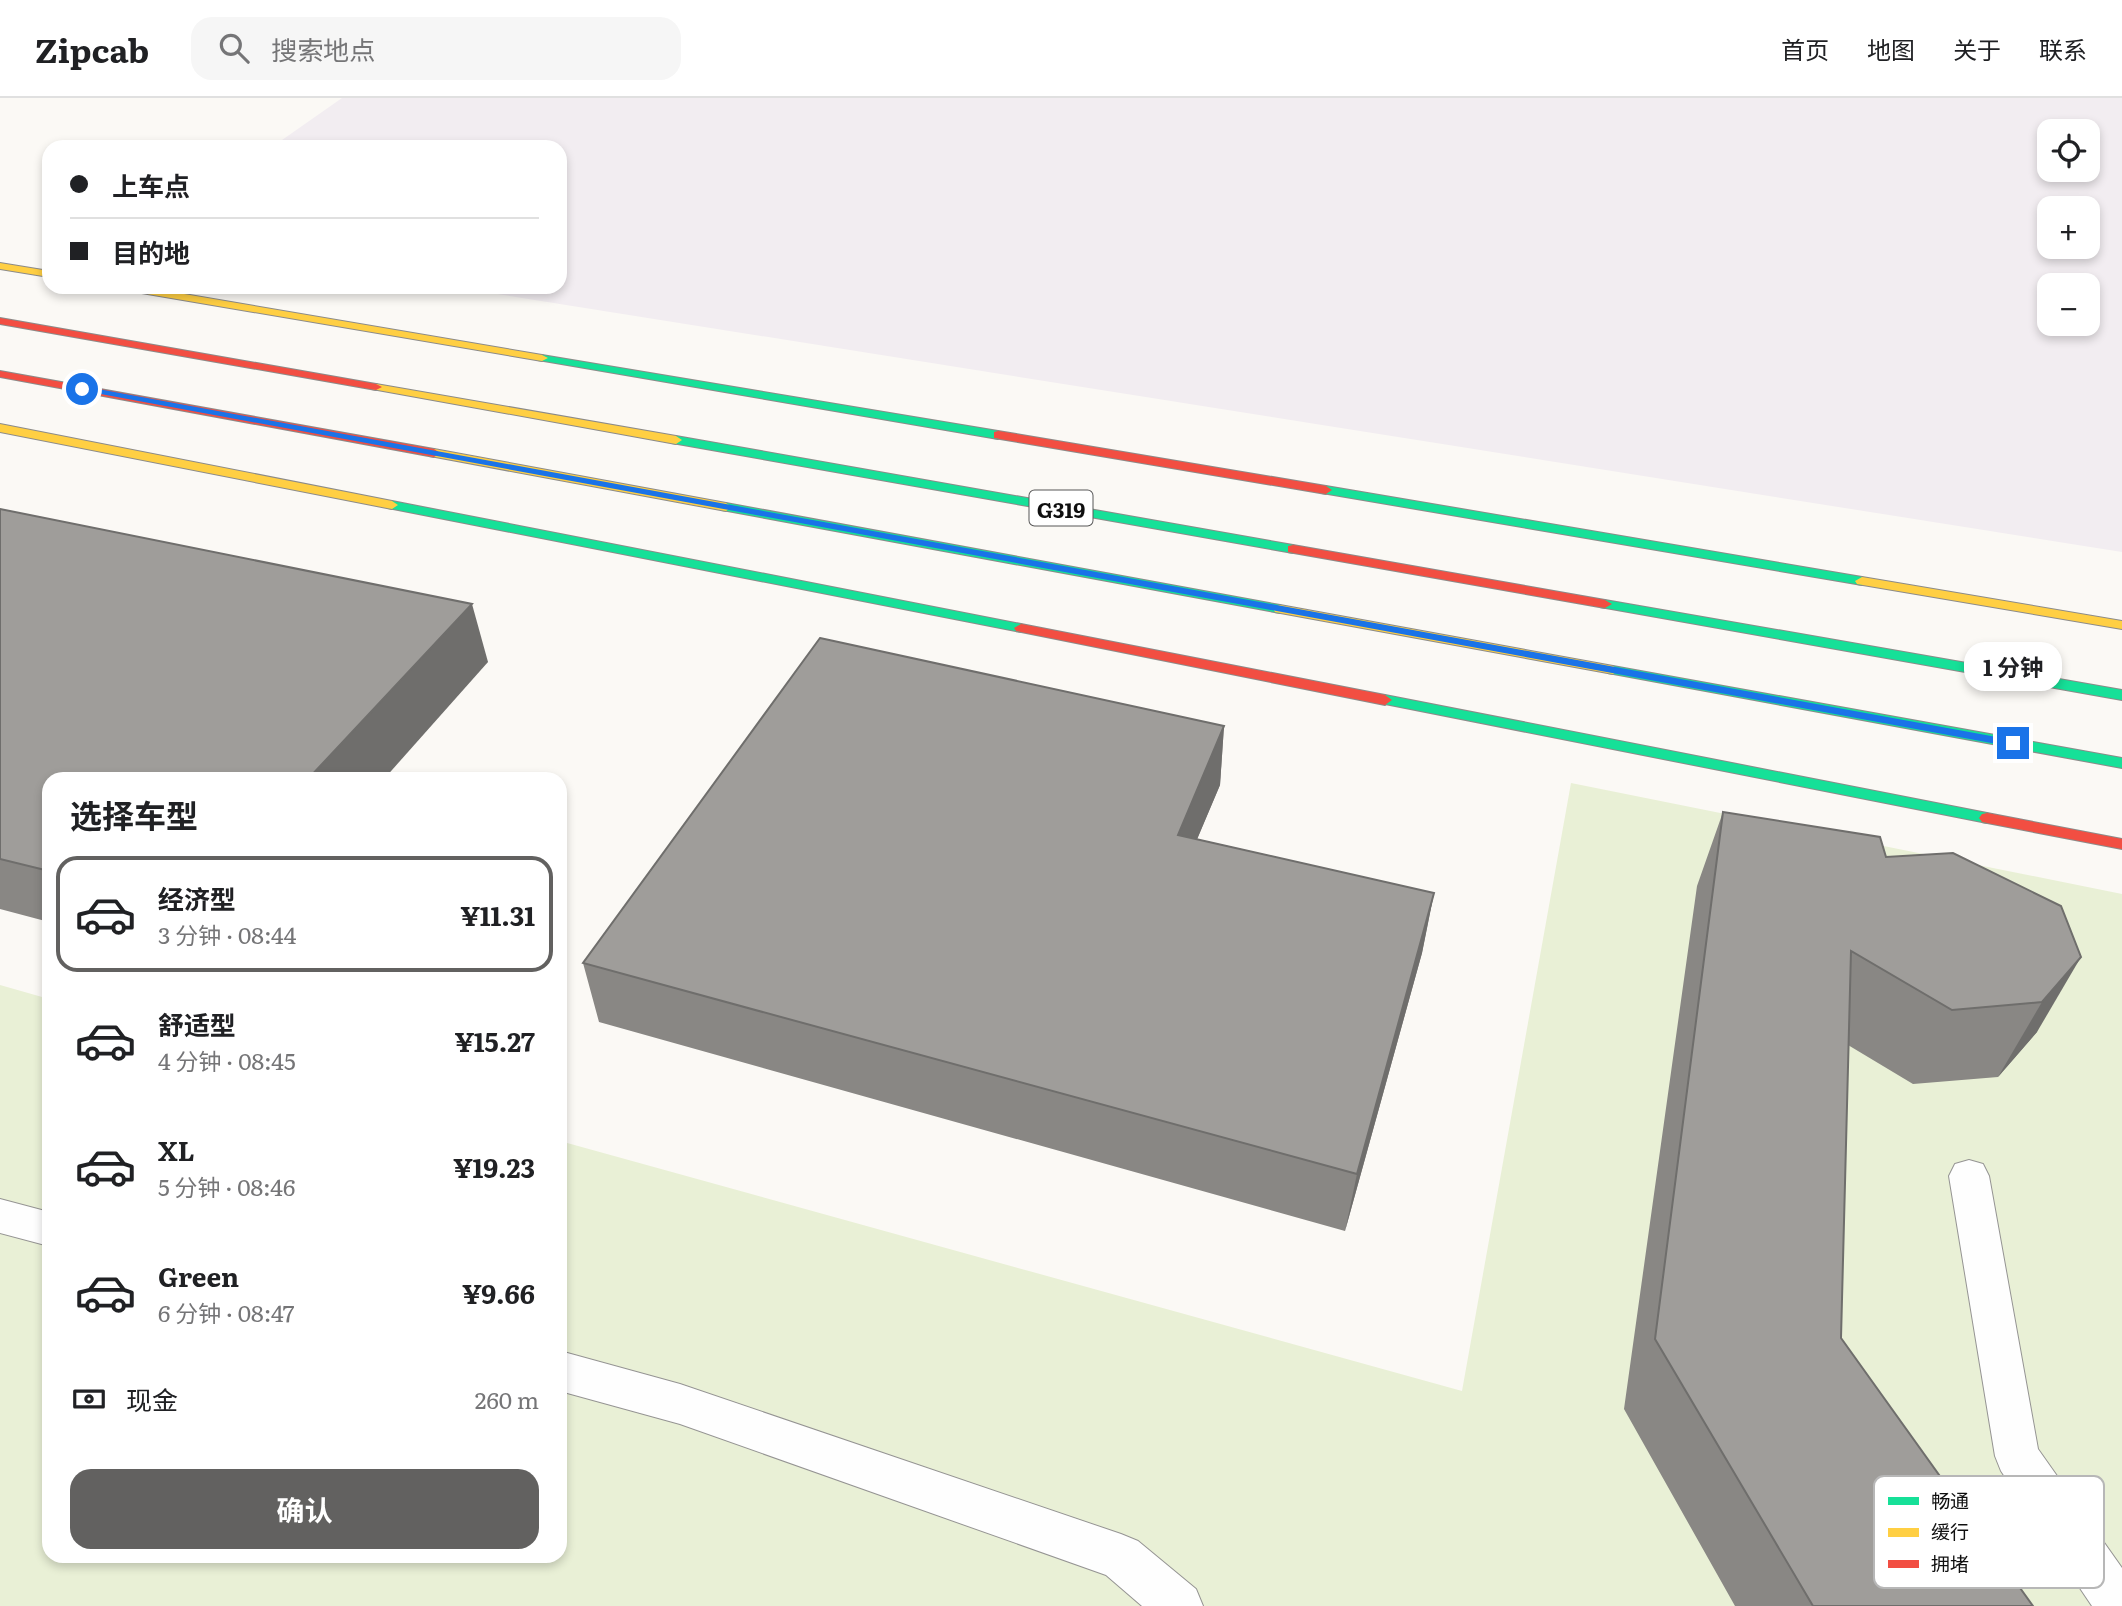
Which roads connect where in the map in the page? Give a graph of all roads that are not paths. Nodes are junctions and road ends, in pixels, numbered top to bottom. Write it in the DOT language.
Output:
graph roads {
  1 [pos="0,266"];
  2 [pos="42,273"];
  3 [pos="165,294"];
  4 [pos="0,321"];
  5 [pos="0,374"];
  6 [pos="0,429"];
  7 [pos="2122,625"];
  8 [pos="2122,695"];
  9 [pos="2122,763"];
  10 [pos="2122,844"];
  11 [pos="1969,1176"];
  12 [pos="0,1216"];
  13 [pos="42,1227"];
  14 [pos="567,1373"];
  15 [pos="2031,1476"];
  16 [pos="2104,1583"];
  17 [pos="1179,1606"];
  18 [pos="2120,1606"];
  1 -- 2 [label="main road"];
  3 -- 7 [label="main road"];
  4 -- 8 [label="main road, G319"];
  5 -- 9 [label="main road"];
  6 -- 10 [label="main road"];
  11 -- 15 [label="lane"];
  12 -- 13 [label="lane"];
  14 -- 17 [label="lane"];
  16 -- 18 [label="lane"];
}
